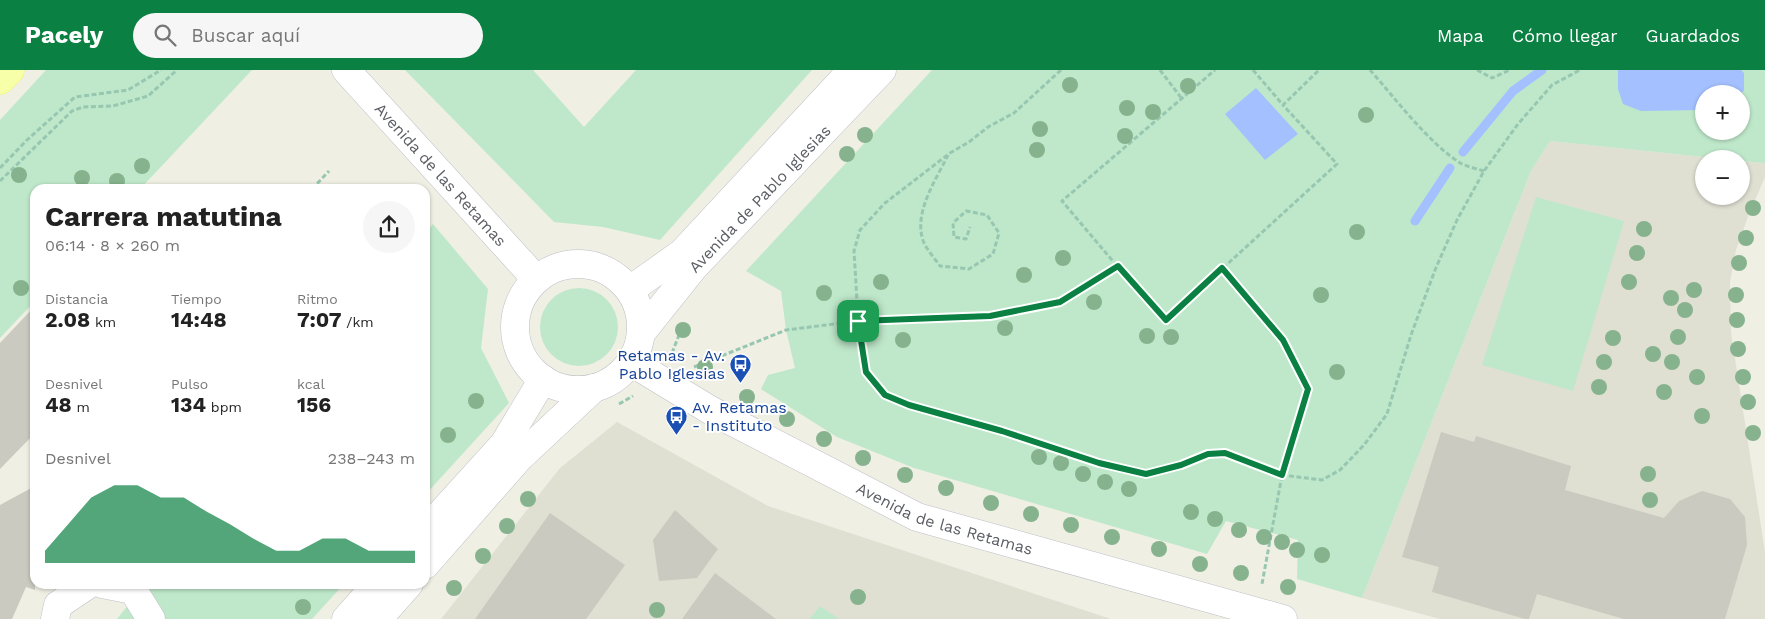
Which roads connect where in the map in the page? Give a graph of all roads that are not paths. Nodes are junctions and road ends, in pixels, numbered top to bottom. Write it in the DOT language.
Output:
graph roads {
  1 [pos="10,70"];
  2 [pos="346,70"];
  3 [pos="852,70"];
  4 [pos="882,70"];
  5 [pos="0,80"];
  6 [pos="536,279"];
  7 [pos="630,290"];
  8 [pos="642,332"];
  9 [pos="631,362"];
  10 [pos="543,379"];
  11 [pos="594,388"];
  12 [pos="430,525"];
  13 [pos="430,559"];
  14 [pos="82,589"];
  15 [pos="128,589"];
  16 [pos="373,589"];
  17 [pos="405,589"];
  18 [pos="55,619"];
  19 [pos="151,619"];
  20 [pos="346,619"];
  21 [pos="378,619"];
  22 [pos="1283,619"];
  1 -- 5 [label="main road"];
  2 -- 6 [label="street, Avenida de las Retamas"];
  3 -- 7 [label="street, Avenida de Pablo Iglesias"];
  4 -- 8 [label="street, Avenida de Pablo Iglesias"];
  6 -- 7 [label="street"];
  6 -- 10 [label="street"];
  7 -- 8 [label="street"];
  8 -- 9 [label="street"];
  9 -- 11 [label="street"];
  9 -- 22 [label="street, Avenida de las Retamas"];
  10 -- 11 [label="street"];
  10 -- 12 [label="street"];
  11 -- 13 [label="street"];
  14 -- 18 [label="street"];
  15 -- 19 [label="street"];
  16 -- 20 [label="street"];
  17 -- 21 [label="street"];
}
